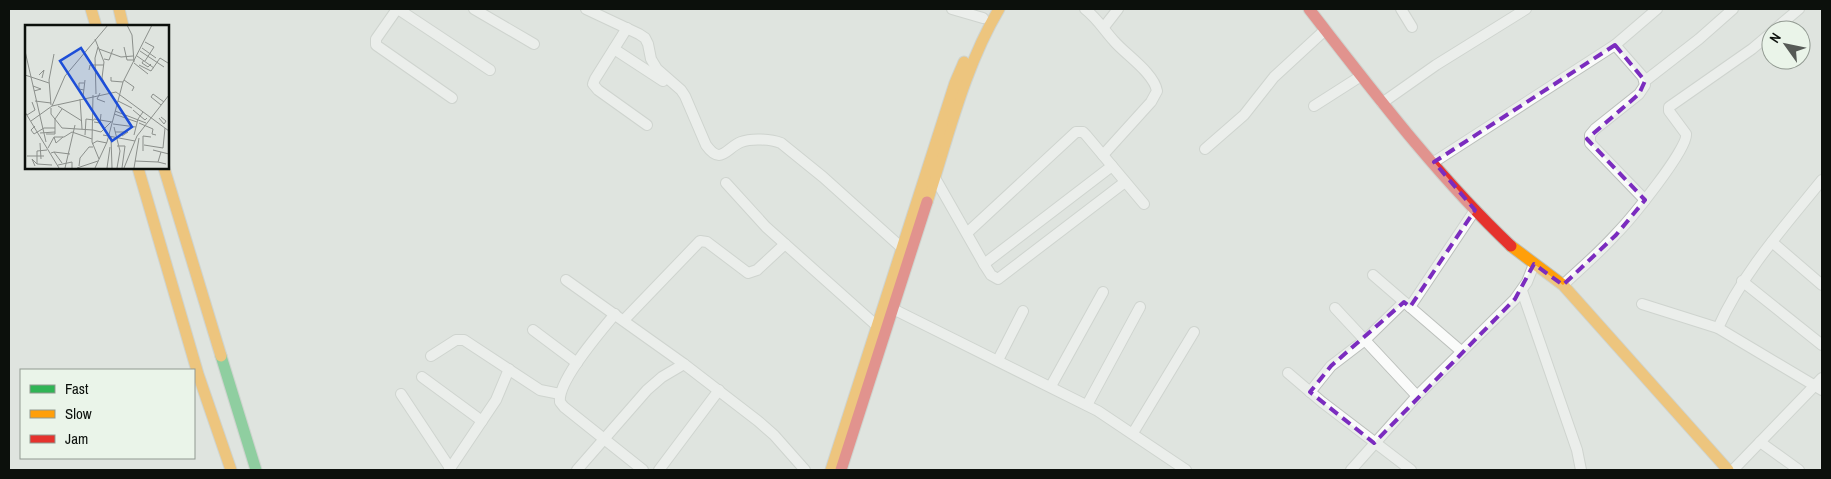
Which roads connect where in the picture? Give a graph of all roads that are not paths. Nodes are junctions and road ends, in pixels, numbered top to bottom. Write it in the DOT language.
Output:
graph roads {
  1 [pos="91,9"];
  2 [pos="118,9"];
  3 [pos="474,9"];
  4 [pos="586,9"];
  5 [pos="952,9"];
  6 [pos="999,9"];
  7 [pos="1086,9"];
  8 [pos="1118,9"];
  9 [pos="1401,9"];
  10 [pos="1526,9"];
  11 [pos="1657,9"];
  12 [pos="1733,9"];
  13 [pos="1799,9"];
  14 [pos="394,10"];
  15 [pos="1312,10"];
  16 [pos="986,14"];
  17 [pos="1786,20"];
  18 [pos="96,25"];
  19 [pos="124,25"];
  20 [pos="1104,27"];
  21 [pos="627,28"];
  22 [pos="1412,28"];
  23 [pos="1325,30"];
  24 [pos="1761,41"];
  25 [pos="534,44"];
  26 [pos="1615,45"];
  27 [pos="614,49"];
  28 [pos="490,70"];
  29 [pos="1361,76"];
  30 [pos="1645,81"];
  31 [pos="684,96"];
  32 [pos="452,98"];
  33 [pos="1382,103"];
  34 [pos="1314,106"];
  35 [pos="647,124"];
  36 [pos="1205,150"];
  37 [pos="1103,155"];
  38 [pos="1434,162"];
  39 [pos="1112,166"];
  40 [pos="138,169"];
  41 [pos="164,169"];
  42 [pos="936,178"];
  43 [pos="1822,180"];
  44 [pos="1125,182"];
  45 [pos="726,183"];
  46 [pos="1645,200"];
  47 [pos="1144,204"];
  48 [pos="1475,210"];
  49 [pos="967,233"];
  50 [pos="1772,242"];
  51 [pos="785,244"];
  52 [pos="902,248"];
  53 [pos="984,264"];
  54 [pos="1534,264"];
  55 [pos="1372,275"];
  56 [pos="566,280"];
  57 [pos="1742,281"];
  58 [pos="1563,285"];
  59 [pos="1822,285"];
  60 [pos="1522,291"];
  61 [pos="1103,292"];
  62 [pos="1407,304"];
  63 [pos="1642,304"];
  64 [pos="888,306"];
  65 [pos="1140,307"];
  66 [pos="1334,308"];
  67 [pos="1023,311"];
  68 [pos="620,317"];
  69 [pos="877,326"];
  70 [pos="1718,328"];
  71 [pos="533,330"];
  72 [pos="1194,332"];
  73 [pos="1365,340"];
  74 [pos="1822,345"];
  75 [pos="1461,352"];
  76 [pos="431,356"];
  77 [pos="998,360"];
  78 [pos="577,364"];
  79 [pos="684,364"];
  80 [pos="509,369"];
  81 [pos="1288,373"];
  82 [pos="422,377"];
  83 [pos="1822,378"];
  84 [pos="1051,386"];
  85 [pos="1819,388"];
  86 [pos="718,390"];
  87 [pos="1310,392"];
  88 [pos="401,394"];
  89 [pos="560,394"];
  90 [pos="1417,396"];
  91 [pos="1086,405"];
  92 [pos="482,421"];
  93 [pos="1133,433"];
  94 [pos="604,439"];
  95 [pos="1760,442"];
  96 [pos="1374,443"];
  97 [pos="450,469"];
  98 [pos="231,470"];
  99 [pos="256,470"];
  100 [pos="577,470"];
  101 [pos="643,470"];
  102 [pos="659,470"];
  103 [pos="805,470"];
  104 [pos="830,470"];
  105 [pos="841,470"];
  106 [pos="1186,470"];
  107 [pos="1351,470"];
  108 [pos="1412,470"];
  109 [pos="1581,470"];
  110 [pos="1728,470"];
  111 [pos="1733,470"];
  112 [pos="1799,470"];
  1 -- 18 [label="main road"];
  2 -- 19 [label="main road"];
  3 -- 25 [label="street"];
  4 -- 21 [label="street"];
  5 -- 16 [label="street"];
  6 -- 42 [label="main road"];
  7 -- 20 [label="street"];
  8 -- 20 [label="street"];
  9 -- 22 [label="street"];
  10 -- 33 [label="street"];
  11 -- 26 [label="street"];
  12 -- 30 [label="street"];
  13 -- 17 [label="street"];
  14 -- 28 [label="street"];
  14 -- 32 [label="street"];
  15 -- 23 [label="main road"];
  16 -- 52 [label="main road"];
  20 -- 37 [label="street"];
  21 -- 27 [label="street"];
  21 -- 31 [label="street"];
  23 -- 29 [label="main road"];
  23 -- 36 [label="street"];
  24 -- 46 [label="street"];
  26 -- 30 [label="street"];
  26 -- 38 [label="street"];
  27 -- 31 [label="street"];
  27 -- 35 [label="street"];
  29 -- 33 [label="main road"];
  29 -- 34 [label="street"];
  30 -- 46 [label="street"];
  31 -- 52 [label="street"];
  33 -- 38 [label="main road"];
  37 -- 39 [label="street"];
  37 -- 49 [label="street"];
  38 -- 48 [label="main road"];
  39 -- 44 [label="street"];
  39 -- 53 [label="street"];
  40 -- 98 [label="main road"];
  41 -- 99 [label="main road"];
  42 -- 49 [label="street"];
  42 -- 64 [label="main road"];
  43 -- 50 [label="street"];
  44 -- 47 [label="street"];
  44 -- 53 [label="street"];
  45 -- 51 [label="street"];
  46 -- 58 [label="street"];
  48 -- 54 [label="main road"];
  48 -- 62 [label="street"];
  49 -- 53 [label="street"];
  50 -- 57 [label="street"];
  50 -- 59 [label="street"];
  51 -- 68 [label="street"];
  51 -- 69 [label="street"];
  52 -- 64 [label="main road"];
  54 -- 58 [label="main road"];
  54 -- 60 [label="street"];
  55 -- 62 [label="street"];
  56 -- 68 [label="street"];
  57 -- 70 [label="street"];
  57 -- 74 [label="street"];
  58 -- 110 [label="main road"];
  60 -- 75 [label="street"];
  60 -- 109 [label="street"];
  61 -- 84 [label="street"];
  62 -- 73 [label="street"];
  62 -- 75 [label="street"];
  63 -- 70 [label="street"];
  64 -- 69 [label="main road"];
  64 -- 77 [label="street"];
  64 -- 105 [label="main road"];
  65 -- 91 [label="street"];
  66 -- 73 [label="street"];
  67 -- 77 [label="street"];
  68 -- 78 [label="street"];
  68 -- 79 [label="street"];
  69 -- 104 [label="main road"];
  70 -- 85 [label="street"];
  71 -- 78 [label="street"];
  72 -- 93 [label="street"];
  73 -- 87 [label="street"];
  73 -- 90 [label="street"];
  75 -- 90 [label="street"];
  76 -- 80 [label="street"];
  77 -- 84 [label="street"];
  78 -- 89 [label="street"];
  79 -- 86 [label="street"];
  79 -- 94 [label="street"];
  80 -- 89 [label="street"];
  80 -- 92 [label="street"];
  81 -- 87 [label="street"];
  82 -- 92 [label="street"];
  83 -- 85 [label="street"];
  84 -- 91 [label="street"];
  85 -- 95 [label="street"];
  86 -- 102 [label="street"];
  86 -- 103 [label="street"];
  87 -- 96 [label="street"];
  88 -- 97 [label="street"];
  89 -- 94 [label="street"];
  90 -- 96 [label="street"];
  91 -- 93 [label="street"];
  92 -- 97 [label="street"];
  93 -- 106 [label="street"];
  94 -- 100 [label="street"];
  94 -- 101 [label="street"];
  95 -- 111 [label="street"];
  95 -- 112 [label="street"];
  96 -- 107 [label="street"];
  96 -- 108 [label="street"];
}
